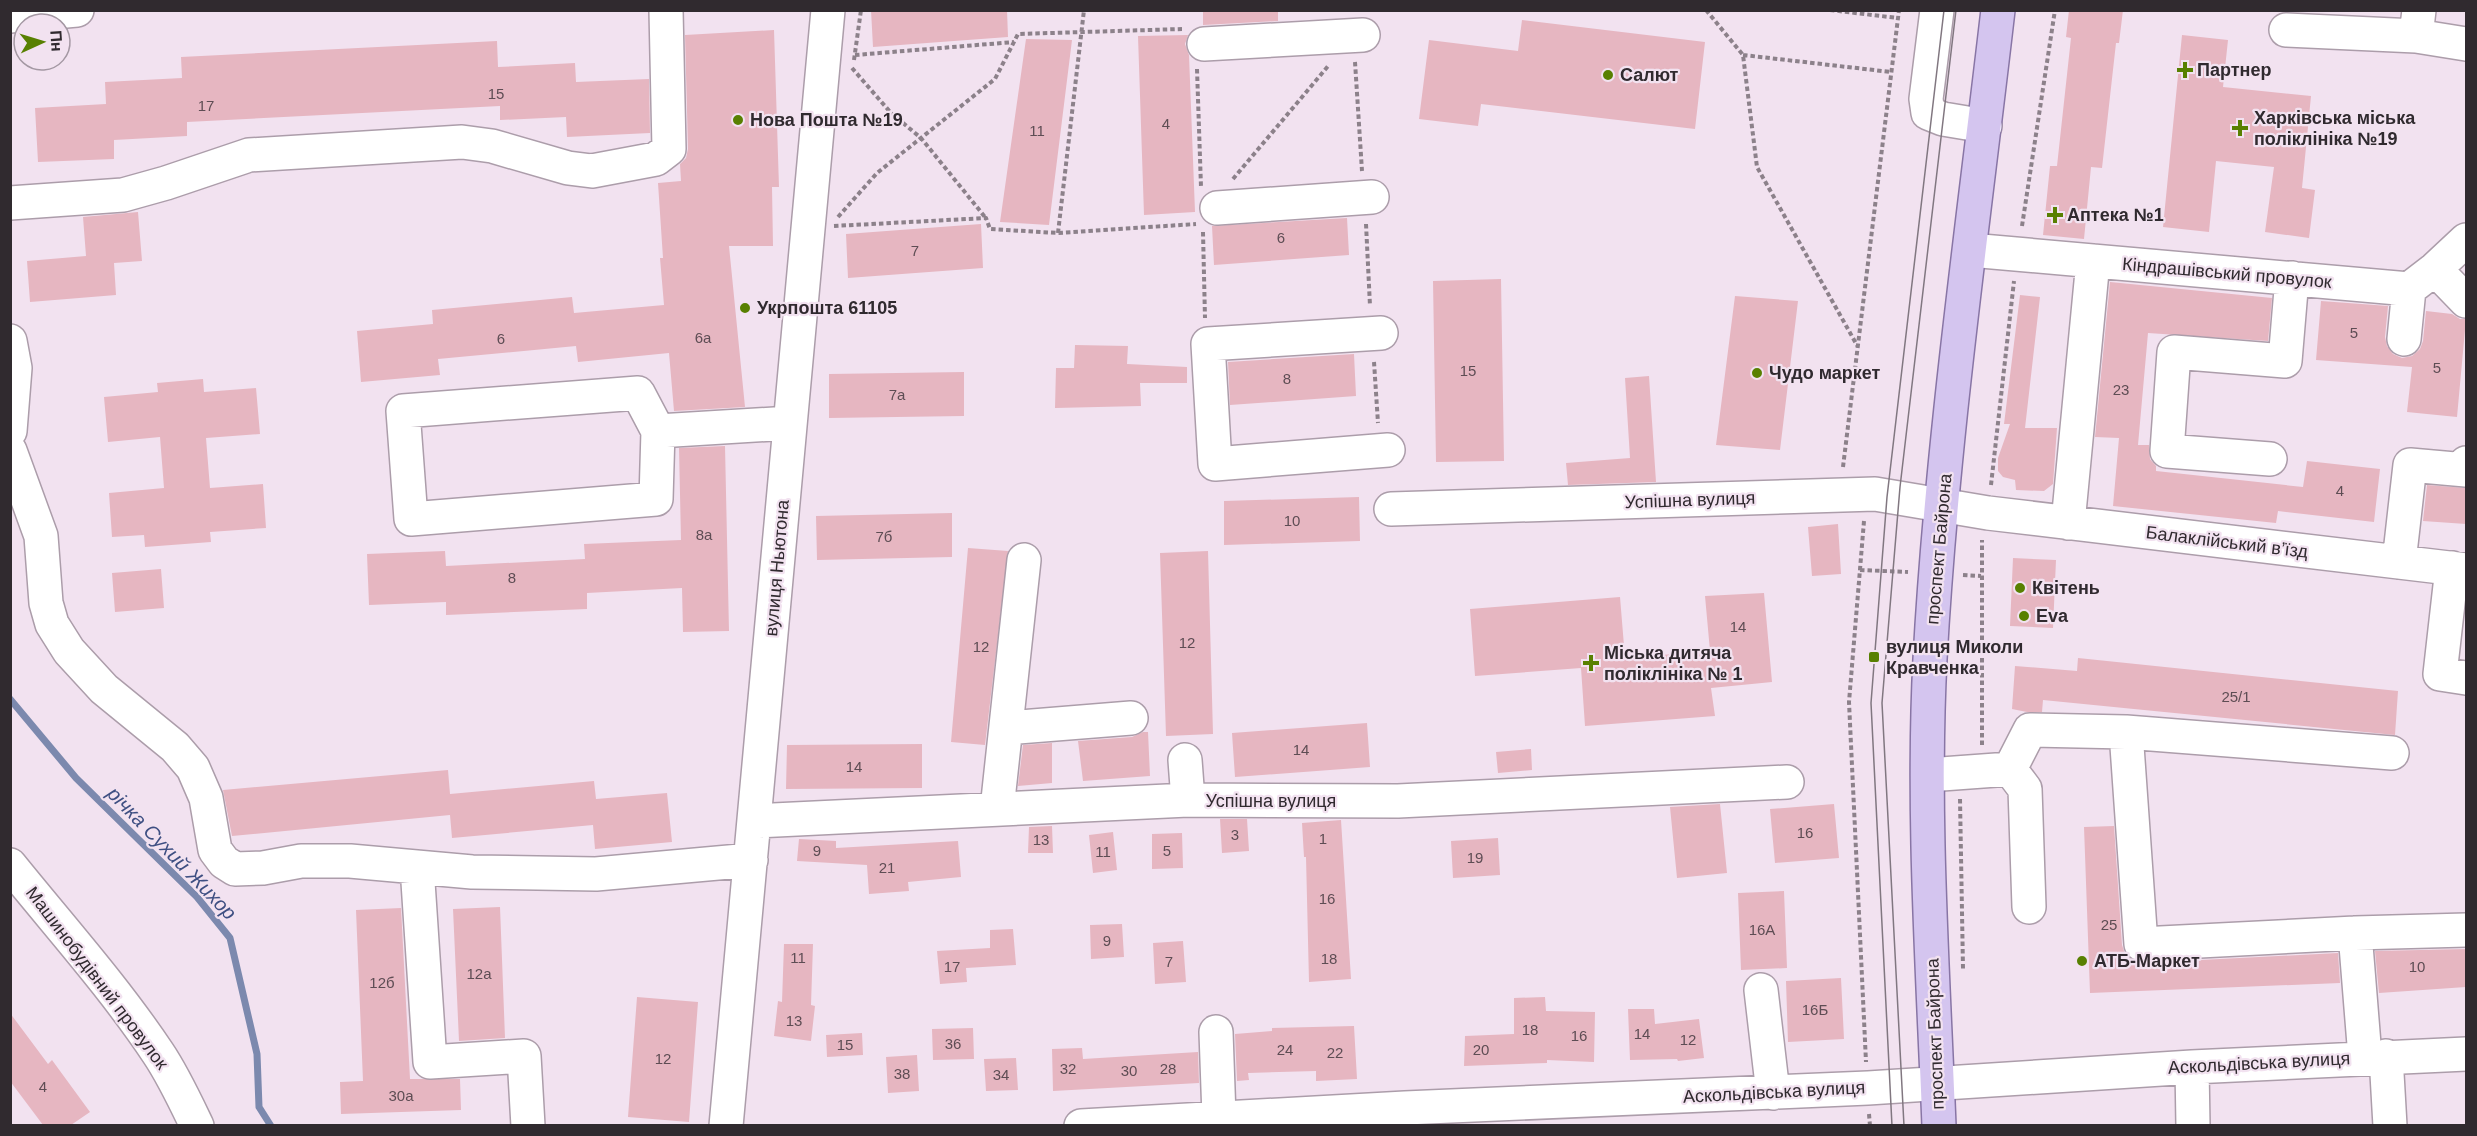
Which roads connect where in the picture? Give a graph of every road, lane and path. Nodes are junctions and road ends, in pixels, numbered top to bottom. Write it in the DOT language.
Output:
graph roads {
  1 [pos="77,10"];
  2 [pos="666,10"];
  3 [pos="828,10"];
  4 [pos="1084,10"];
  5 [pos="1706,10"];
  6 [pos="1830,10"];
  7 [pos="1899,10"];
  8 [pos="1937,10"];
  9 [pos="1998,10"];
  10 [pos="2055,10"];
  11 [pos="10,16"];
  12 [pos="1898,18"];
  13 [pos="2417,23"];
  14 [pos="2286,30"];
  15 [pos="1082,32"];
  16 [pos="1358,35"];
  17 [pos="1014,42"];
  18 [pos="2466,44"];
  19 [pos="1196,45"];
  20 [pos="855,55"];
  21 [pos="1743,55"];
  22 [pos="852,69"];
  23 [pos="1891,72"];
  24 [pos="1985,126"];
  25 [pos="921,138"];
  26 [pos="1233,180"];
  27 [pos="1368,198"];
  28 [pos="10,203"];
  29 [pos="1207,208"];
  30 [pos="986,218"];
  31 [pos="1058,233"];
  32 [pos="2466,240"];
  33 [pos="1970,250"];
  34 [pos="2017,254"];
  35 [pos="2093,261"];
  36 [pos="2435,269"];
  37 [pos="2292,278"];
  38 [pos="2409,289"];
  39 [pos="2466,301"];
  40 [pos="1376,334"];
  41 [pos="2404,339"];
  42 [pos="10,341"];
  43 [pos="1858,347"];
  44 [pos="790,423"];
  45 [pos="10,431"];
  46 [pos="658,431"];
  47 [pos="1384,450"];
  48 [pos="10,451"];
  49 [pos="2270,459"];
  50 [pos="2466,463"];
  51 [pos="1853,495"];
  52 [pos="1941,506"];
  53 [pos="1391,509"];
  54 [pos="1988,513"];
  55 [pos="2068,523"];
  56 [pos="1024,560"];
  57 [pos="2399,562"];
  58 [pos="2459,569"];
  59 [pos="2466,678"];
  60 [pos="1131,718"];
  61 [pos="1006,728"];
  62 [pos="2126,732"];
  63 [pos="2392,753"];
  64 [pos="1185,760"];
  65 [pos="1970,772"];
  66 [pos="1787,782"];
  67 [pos="1188,800"];
  68 [pos="997,809"];
  69 [pos="754,821"];
  70 [pos="751,860"];
  71 [pos="10,865"];
  72 [pos="417,867"];
  73 [pos="2029,907"];
  74 [pos="2466,930"];
  75 [pos="2355,933"];
  76 [pos="1963,975"];
  77 [pos="1761,990"];
  78 [pos="1216,1032"];
  79 [pos="2466,1054"];
  80 [pos="2375,1057"];
  81 [pos="2192,1067"];
  82 [pos="1937,1083"];
  83 [pos="1868,1088"];
  84 [pos="1773,1093"];
  85 [pos="1219,1117"];
  86 [pos="1406,1117"];
  87 [pos="197,1125"];
  88 [pos="528,1125"];
  89 [pos="726,1125"];
  90 [pos="1081,1125"];
  91 [pos="1939,1125"];
  92 [pos="2193,1125"];
  93 [pos="2390,1125"];
  1 -- 11 [label="street"];
  2 -- 28 [label="street"];
  3 -- 44 [label="street, вулиця Ньютона"];
  4 -- 15 [label="path"];
  5 -- 21 [label="path"];
  6 -- 12 [label="path"];
  7 -- 12 [label="path"];
  8 -- 24 [label="street"];
  9 -- 24 [label="main road, проспект Байрона"];
  10 -- 34 [label="path"];
  12 -- 23 [label="path"];
  13 -- 14 [label="street"];
  13 -- 18 [label="street"];
  15 -- 17 [label="path"];
  15 -- 19 [label="path"];
  15 -- 31 [label="path"];
  16 -- 19 [label="street"];
  16 -- 26 [label="path"];
  16 -- 27 [label="path"];
  17 -- 20 [label="path"];
  17 -- 25 [label="path"];
  19 -- 29 [label="path"];
  21 -- 23 [label="path"];
  21 -- 43 [label="path"];
  22 -- 25 [label="path"];
  23 -- 43 [label="path"];
  24 -- 33 [label="main road, проспект Байрона"];
  25 -- 30 [label="path"];
  25 -- 30 [label="path"];
  27 -- 29 [label="street"];
  27 -- 40 [label="path"];
  29 -- 31 [label="path"];
  30 -- 31 [label="path"];
  32 -- 36 [label="street"];
  33 -- 34 [label="street, Кіндрашівський провулок"];
  33 -- 52 [label="main road, проспект Байрона"];
  34 -- 35 [label="street, Кіндрашівський провулок"];
  34 -- 54 [label="path"];
  35 -- 37 [label="street, Кіндрашівський провулок"];
  35 -- 55 [label="street"];
  36 -- 38 [label="street"];
  36 -- 39 [label="street"];
  37 -- 38 [label="street, Кіндрашівський провулок"];
  37 -- 49 [label="street"];
  38 -- 41 [label="street"];
  40 -- 47 [label="path"];
  40 -- 47 [label="street"];
  42 -- 45 [label="street"];
  43 -- 51 [label="path"];
  44 -- 46 [label="street"];
  44 -- 69 [label="street, вулиця Ньютона"];
  46 -- 46 [label="street"];
  48 -- 72 [label="street"];
  50 -- 57 [label="street"];
  51 -- 52 [label="street, Успішна вулиця"];
  51 -- 53 [label="street, Успішна вулиця"];
  51 -- 83 [label="path"];
  52 -- 54 [label="street, Успішна вулиця"];
  52 -- 65 [label="main road, проспект Байрона"];
  54 -- 55 [label="street, Балаклійський в’їзд"];
  54 -- 65 [label="path"];
  55 -- 57 [label="street, Балаклійський в’їзд"];
  56 -- 61 [label="street"];
  57 -- 58 [label="street, Балаклійський в’їзд"];
  58 -- 59 [label="street"];
  60 -- 61 [label="street"];
  61 -- 68 [label="street"];
  62 -- 63 [label="street"];
  62 -- 65 [label="street"];
  62 -- 75 [label="street"];
  64 -- 67 [label="street"];
  65 -- 73 [label="street"];
  65 -- 76 [label="path"];
  65 -- 82 [label="main road, проспект Байрона"];
  66 -- 67 [label="street, Успішна вулиця"];
  67 -- 68 [label="street, Успішна вулиця"];
  68 -- 69 [label="street, Успішна вулиця"];
  69 -- 70 [label="street, вулиця Ньютона"];
  70 -- 72 [label="street"];
  70 -- 89 [label="street, вулиця Ньютона"];
  71 -- 87 [label="street, Машинобудівний провулок"];
  72 -- 88 [label="street"];
  74 -- 75 [label="street"];
  75 -- 80 [label="street"];
  77 -- 84 [label="street"];
  78 -- 85 [label="street"];
  79 -- 80 [label="street, Аскольдівська вулиця"];
  80 -- 81 [label="street, Аскольдівська вулиця"];
  80 -- 93 [label="street"];
  81 -- 82 [label="street, Аскольдівська вулиця"];
  81 -- 92 [label="street"];
  82 -- 83 [label="street, Аскольдівська вулиця"];
  82 -- 91 [label="main road, проспект Байрона"];
  83 -- 84 [label="street, Аскольдівська вулиця"];
  84 -- 86 [label="street, Аскольдівська вулиця"];
  85 -- 86 [label="street, Аскольдівська вулиця"];
  85 -- 90 [label="street, Аскольдівська вулиця"];
}
